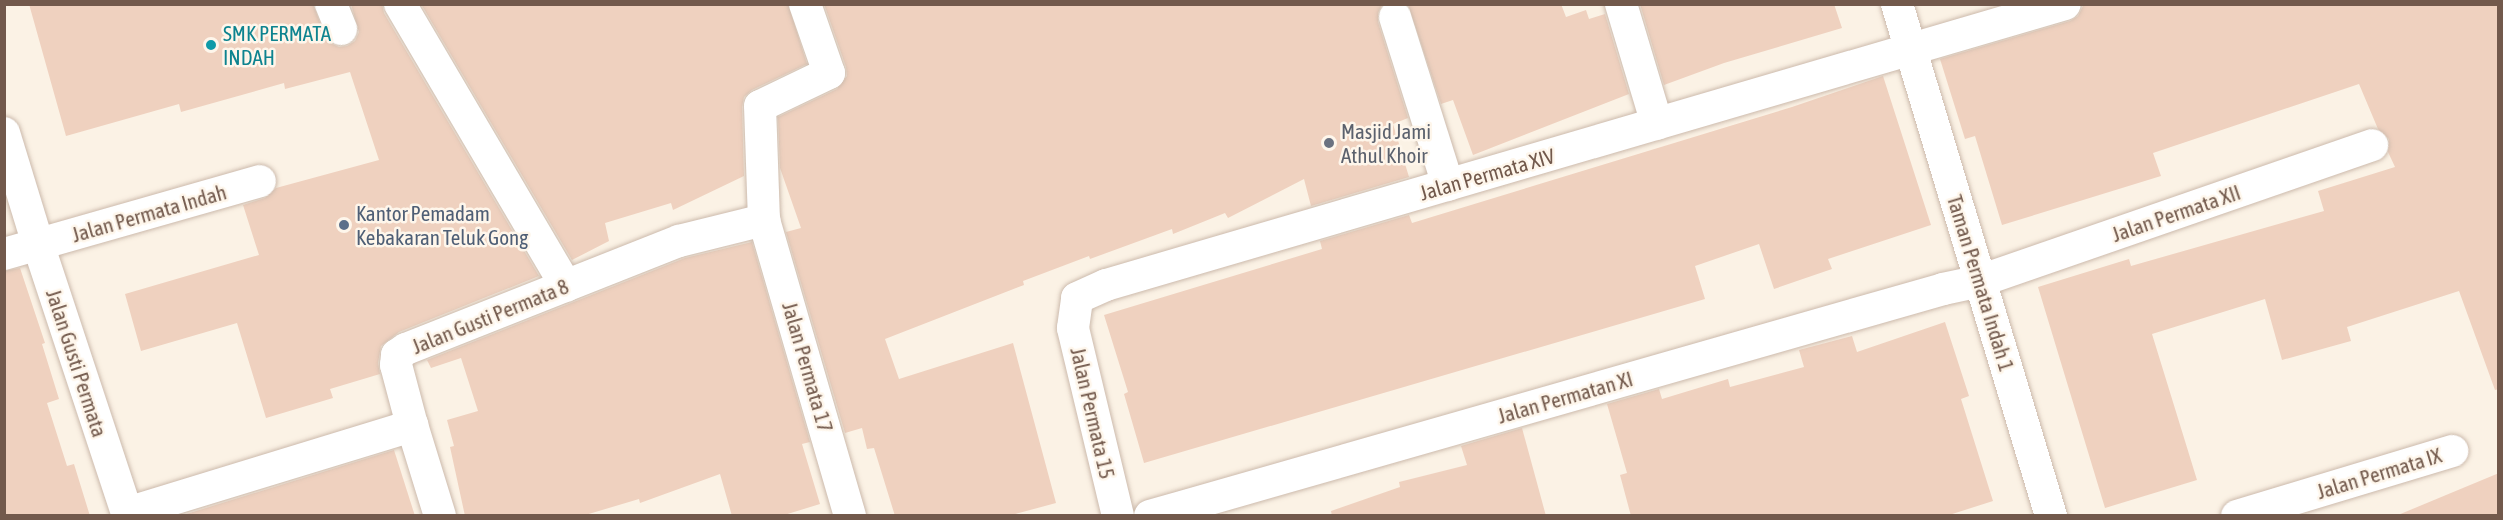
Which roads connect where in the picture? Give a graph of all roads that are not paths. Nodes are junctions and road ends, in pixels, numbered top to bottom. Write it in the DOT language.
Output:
graph roads {
  1 [pos="400,4"];
  2 [pos="805,4"];
  3 [pos="1621,4"];
  4 [pos="1897,4"];
  5 [pos="2065,4"];
  6 [pos="1395,17"];
  7 [pos="1910,51"];
  8 [pos="1657,124"];
  9 [pos="4,133"];
  10 [pos="2373,145"];
  11 [pos="260,181"];
  12 [pos="1448,185"];
  13 [pos="764,219"];
  14 [pos="38,244"];
  15 [pos="4,254"];
  16 [pos="1980,281"];
  17 [pos="566,286"];
  18 [pos="1073,309"];
  19 [pos="412,424"];
  20 [pos="2452,451"];
  21 [pos="127,514"];
  22 [pos="440,516"];
  23 [pos="850,516"];
  24 [pos="1118,516"];
  25 [pos="1150,516"];
  26 [pos="2051,516"];
  27 [pos="2237,516"];
  1 -- 17 [label="street"];
  2 -- 13 [label="street, Jalan Permata 17"];
  3 -- 8 [label="street"];
  4 -- 7 [label="street, Taman Permata Indah 1"];
  5 -- 7 [label="street, Jalan Permata XIV"];
  6 -- 12 [label="street"];
  7 -- 8 [label="street, Jalan Permata XIV"];
  7 -- 16 [label="street, Taman Permata Indah 1"];
  8 -- 12 [label="street, Jalan Permata XIV"];
  9 -- 14 [label="street, Jalan Gusti Permata"];
  10 -- 16 [label="street, Jalan Permata XII"];
  11 -- 14 [label="street, Jalan Permata Indah"];
  12 -- 18 [label="street, Jalan Permata XIV"];
  13 -- 17 [label="street, Jalan Gusti Permata 8"];
  13 -- 23 [label="street, Jalan Permata 17"];
  14 -- 15 [label="street"];
  14 -- 21 [label="street, Jalan Gusti Permata"];
  16 -- 25 [label="street, Jalan Permatan XI"];
  16 -- 26 [label="street, Taman Permata Indah 1"];
  17 -- 19 [label="street, Jalan Gusti Permata 8"];
  18 -- 24 [label="street, Jalan Permata 15"];
  19 -- 21 [label="street"];
  19 -- 22 [label="street"];
  20 -- 27 [label="street, Jalan Permata IX"];
}
